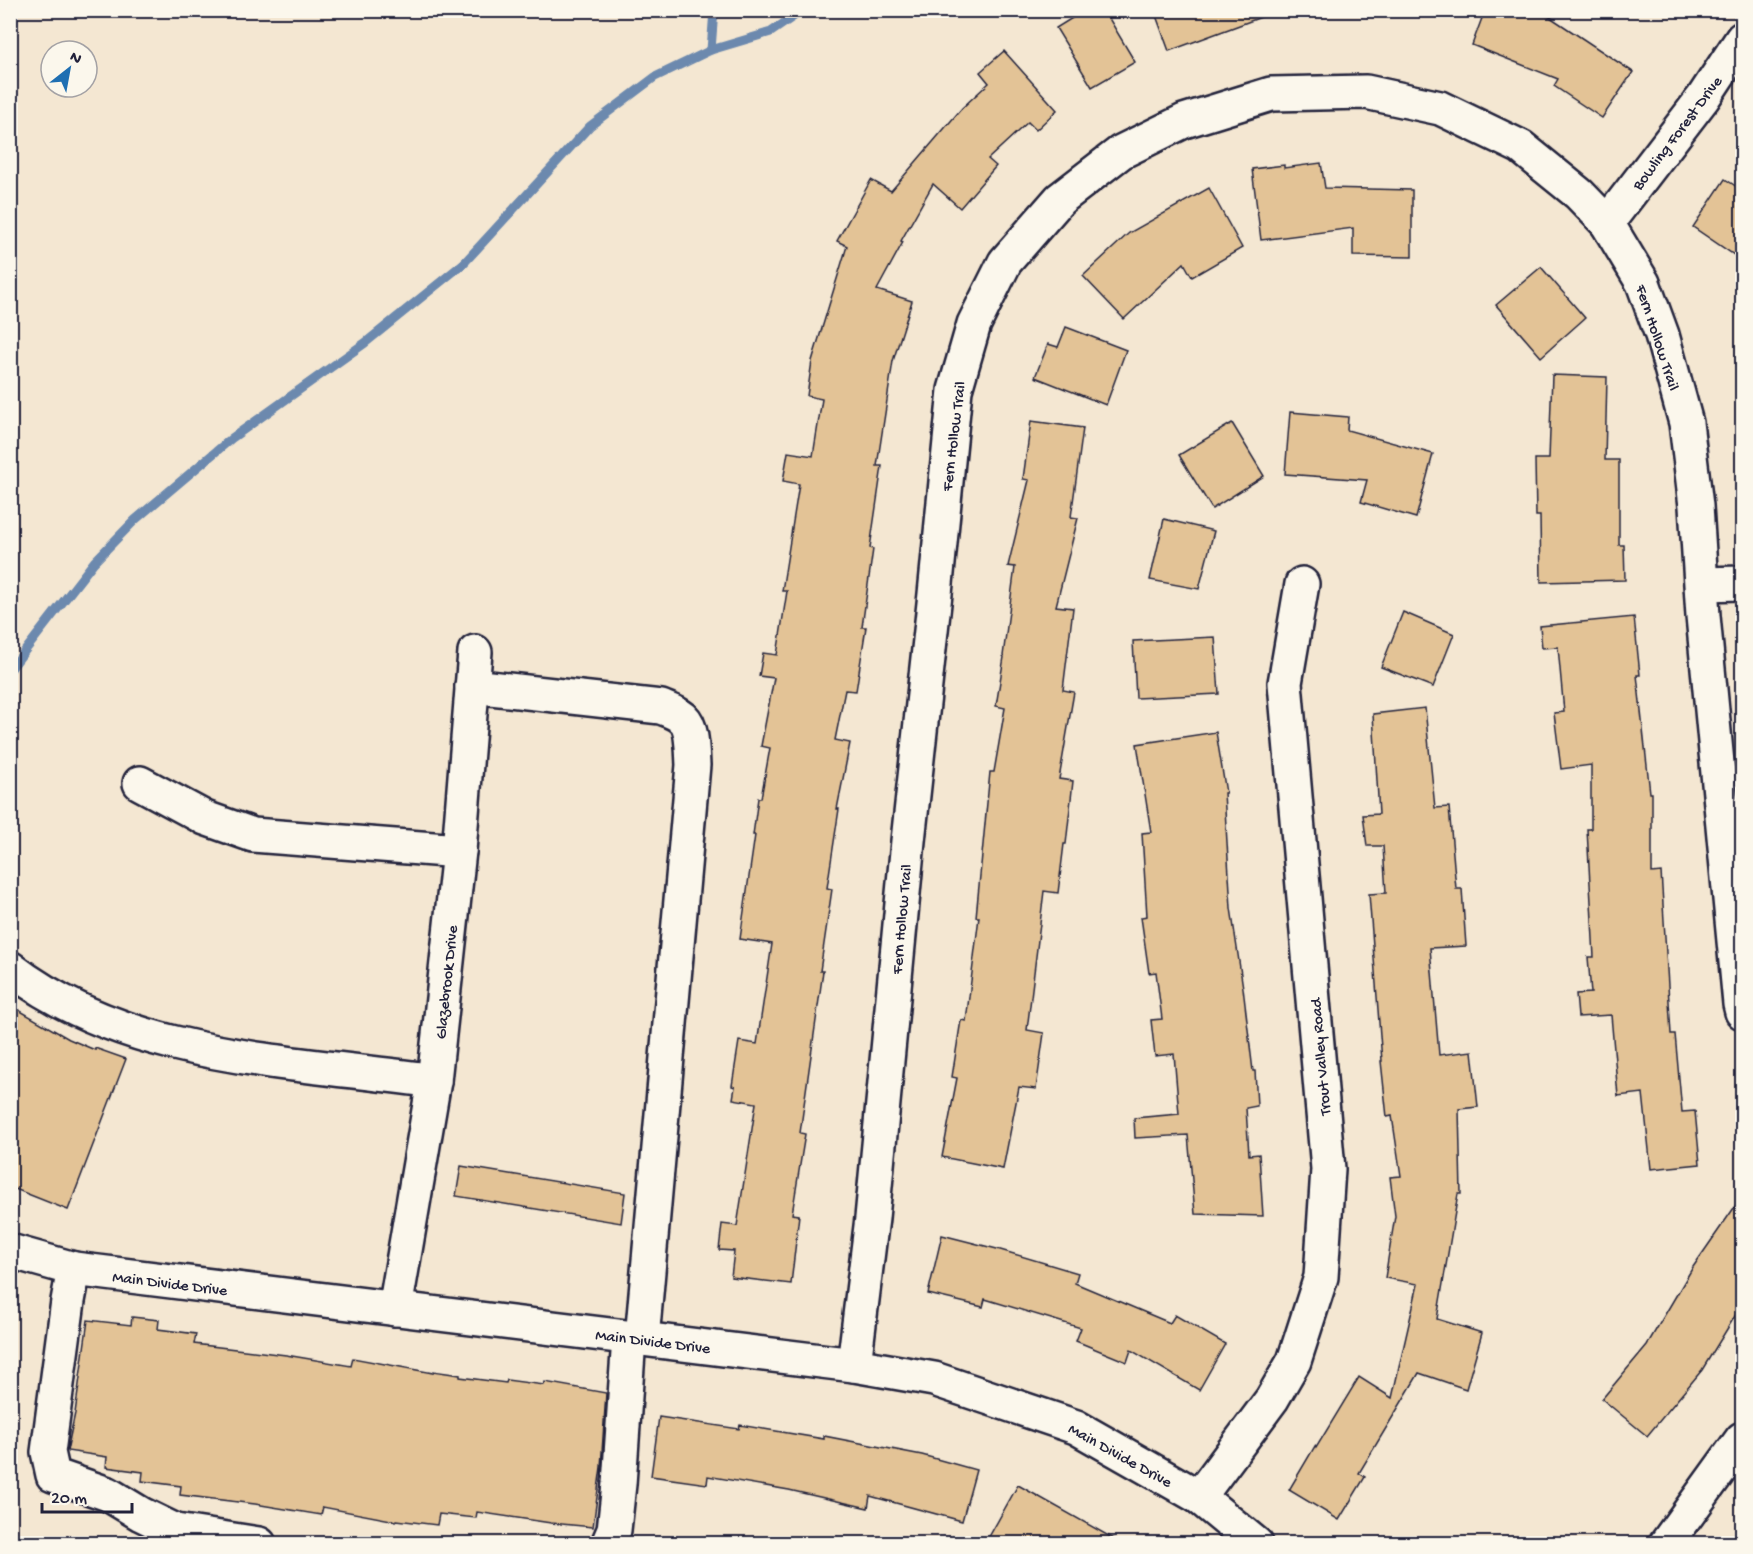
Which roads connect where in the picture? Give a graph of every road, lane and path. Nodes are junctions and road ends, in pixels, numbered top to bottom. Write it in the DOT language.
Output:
graph roads {
  1 [pos="1743,39"];
  2 [pos="1607,223"];
  3 [pos="1743,583"];
  4 [pos="1302,584"];
  5 [pos="1702,584"];
  6 [pos="475,652"];
  7 [pos="472,686"];
  8 [pos="140,783"];
  9 [pos="459,851"];
  10 [pos="10,968"];
  11 [pos="1743,1012"];
  12 [pos="434,1081"];
  13 [pos="10,1251"];
  14 [pos="74,1269"];
  15 [pos="395,1309"];
  16 [pos="636,1338"];
  17 [pos="854,1365"];
  18 [pos="1743,1439"];
  19 [pos="1199,1497"];
  20 [pos="259,1544"];
  21 [pos="608,1544"];
  22 [pos="1256,1544"];
  23 [pos="1666,1544"];
  1 -- 2 [label="street, Bowling Forest Drive"];
  2 -- 5 [label="street, Fern Hollow Trail"];
  2 -- 17 [label="street, Fern Hollow Trail"];
  3 -- 5 [label="street"];
  4 -- 19 [label="street, Trout Valley Road"];
  5 -- 11 [label="street, Fern Hollow Trail"];
  6 -- 7 [label="street, Glazebrook Drive"];
  7 -- 9 [label="street, Glazebrook Drive"];
  7 -- 16 [label="street"];
  8 -- 9 [label="street"];
  9 -- 12 [label="street, Glazebrook Drive"];
  10 -- 12 [label="street"];
  12 -- 15 [label="street, Glazebrook Drive"];
  13 -- 14 [label="street, Main Divide Drive"];
  14 -- 15 [label="street, Main Divide Drive"];
  14 -- 20 [label="street"];
  15 -- 16 [label="street, Main Divide Drive"];
  16 -- 17 [label="street, Main Divide Drive"];
  16 -- 21 [label="street"];
  17 -- 19 [label="street, Main Divide Drive"];
  18 -- 23 [label="street"];
  19 -- 22 [label="street, Main Divide Drive"];
}
